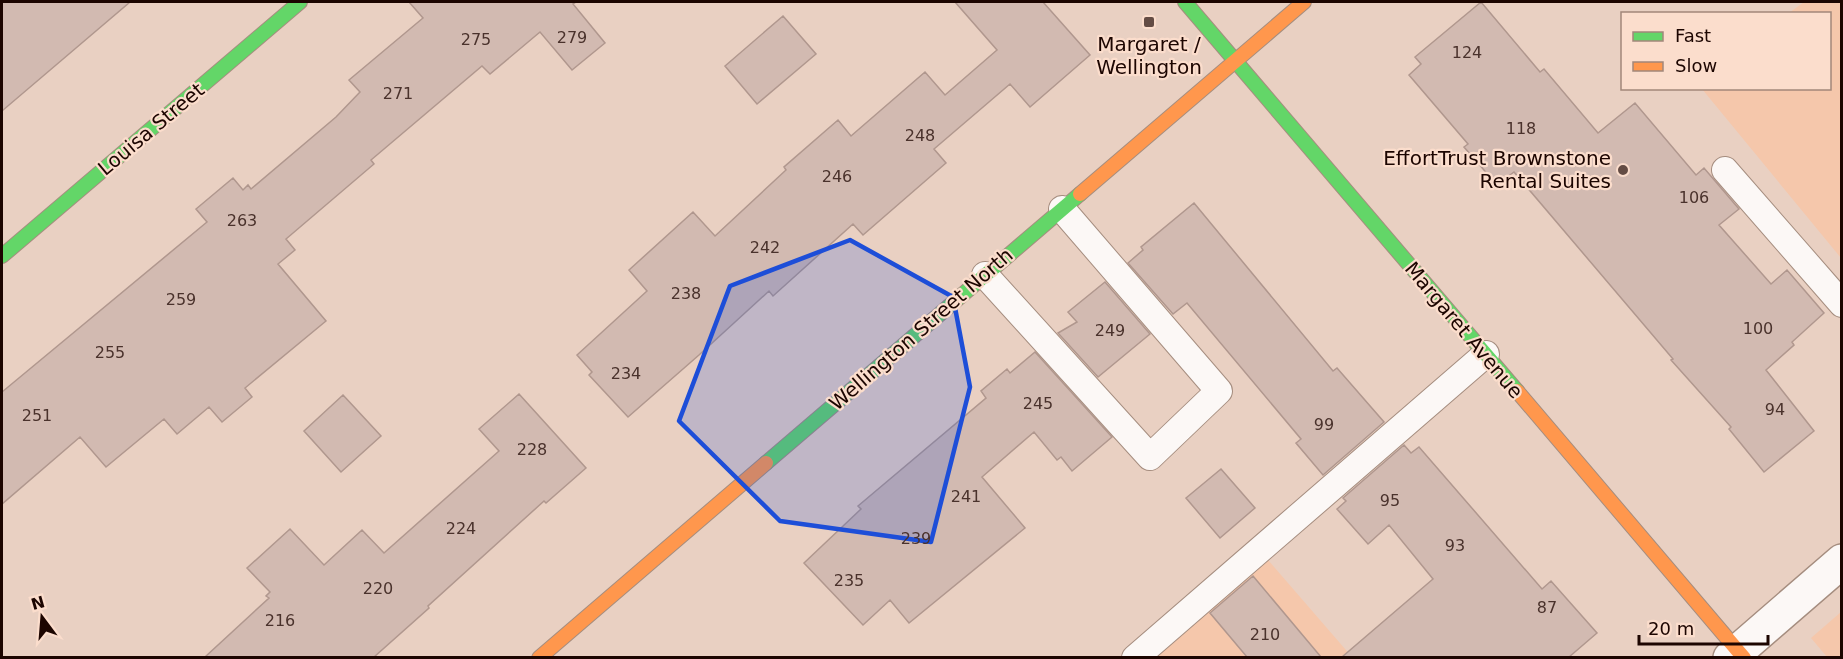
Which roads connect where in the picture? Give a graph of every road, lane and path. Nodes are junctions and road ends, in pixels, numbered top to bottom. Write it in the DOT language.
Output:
graph roads {
  1 [pos="300,2"];
  2 [pos="1185,2"];
  3 [pos="1304,2"];
  4 [pos="1234,61"];
  5 [pos="1725,170"];
  6 [pos="1062,209"];
  7 [pos="2,256"];
  8 [pos="985,275"];
  9 [pos="1842,304"];
  10 [pos="1486,354"];
  11 [pos="1842,561"];
  12 [pos="1738,655"];
  13 [pos="538,657"];
  14 [pos="1135,657"];
  1 -- 7 [label="street, Louisa Street"];
  2 -- 4 [label="street, Margaret Avenue"];
  3 -- 4 [label="street, Wellington Street North"];
  4 -- 6 [label="street, Wellington Street North"];
  4 -- 10 [label="street, Margaret Avenue"];
  5 -- 9 [label="lane"];
  6 -- 8 [label="street, Wellington Street North"];
  6 -- 8 [label="lane"];
  8 -- 13 [label="street, Wellington Street North"];
  10 -- 12 [label="street, Margaret Avenue"];
  10 -- 14 [label="lane"];
  11 -- 12 [label="street"];
}
